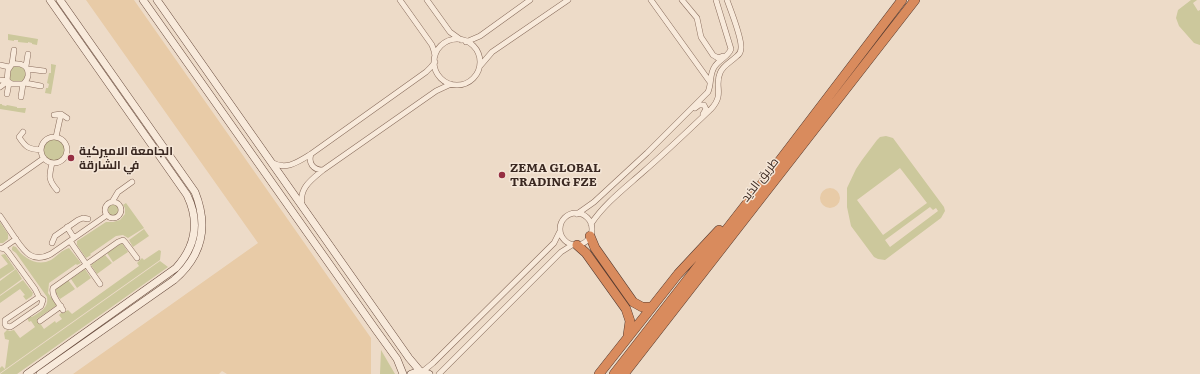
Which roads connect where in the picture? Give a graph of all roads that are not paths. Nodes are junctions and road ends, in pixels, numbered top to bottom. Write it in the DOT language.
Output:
graph roads {
  1 [pos="50,0"];
  2 [pos="60,0"];
  3 [pos="144,0"];
  4 [pos="157,0"];
  5 [pos="400,0"];
  6 [pos="428,0"];
  7 [pos="530,0"];
  8 [pos="568,0"];
  9 [pos="651,0"];
  10 [pos="682,0"];
  11 [pos="716,0"];
  12 [pos="727,0"];
  13 [pos="902,0"];
  14 [pos="915,0"];
  15 [pos="736,25"];
  16 [pos="725,28"];
  17 [pos="84,34"];
  18 [pos="76,36"];
  19 [pos="728,38"];
  20 [pos="464,41"];
  21 [pos="14,50"];
  22 [pos="28,54"];
  23 [pos="435,60"];
  24 [pos="0,65"];
  25 [pos="10,66"];
  26 [pos="479,67"];
  27 [pos="27,68"];
  28 [pos="44,71"];
  29 [pos="0,80"];
  30 [pos="8,82"];
  31 [pos="24,84"];
  32 [pos="451,84"];
  33 [pos="710,84"];
  34 [pos="42,86"];
  35 [pos="0,87"];
  36 [pos="7,94"];
  37 [pos="21,97"];
  38 [pos="61,114"];
  39 [pos="687,114"];
  40 [pos="54,115"];
  41 [pos="67,118"];
  42 [pos="695,124"];
  43 [pos="23,132"];
  44 [pos="56,137"];
  45 [pos="41,150"];
  46 [pos="311,154"];
  47 [pos="44,158"];
  48 [pos="270,161"];
  49 [pos="52,163"];
  50 [pos="323,170"];
  51 [pos="132,182"];
  52 [pos="0,189"];
  53 [pos="758,189"];
  54 [pos="57,190"];
  55 [pos="112,202"];
  56 [pos="302,206"];
  57 [pos="577,214"];
  58 [pos="107,215"];
  59 [pos="0,216"];
  60 [pos="88,219"];
  61 [pos="591,224"];
  62 [pos="67,228"];
  63 [pos="560,231"];
  64 [pos="590,236"];
  65 [pos="16,239"];
  66 [pos="72,240"];
  67 [pos="52,243"];
  68 [pos="574,245"];
  69 [pos="1,248"];
  70 [pos="137,258"];
  71 [pos="86,264"];
  72 [pos="100,284"];
  73 [pos="39,297"];
  74 [pos="652,307"];
  75 [pos="40,321"];
  76 [pos="627,339"];
  77 [pos="424,372"];
  78 [pos="27,374"];
  79 [pos="40,374"];
  80 [pos="403,374"];
  81 [pos="411,374"];
  82 [pos="439,374"];
  83 [pos="599,374"];
  84 [pos="614,374"];
  85 [pos="624,374"];
  1 -- 18 [label="street"];
  2 -- 17 [label="street"];
  3 -- 80 [label="street"];
  4 -- 48 [label="street"];
  5 -- 23 [label="street"];
  6 -- 20 [label="street"];
  7 -- 20 [label="street"];
  8 -- 26 [label="street"];
  9 -- 33 [label="street"];
  10 -- 19 [label="street"];
  11 -- 16 [label="street"];
  12 -- 15 [label="street"];
  13 -- 53 [label="highway, طريق الذيد"];
  14 -- 85 [label="highway, طريق الذيد"];
  15 -- 16 [label="street"];
  15 -- 42 [label="street"];
  16 -- 19 [label="street"];
  17 -- 18 [label="street"];
  17 -- 79 [label="street"];
  18 -- 78 [label="street"];
  19 -- 33 [label="street"];
  20 -- 23 [label="street"];
  20 -- 26 [label="street"];
  21 -- 25 [label="street"];
  22 -- 27 [label="street"];
  23 -- 32 [label="street"];
  23 -- 46 [label="street"];
  24 -- 25 [label="street"];
  25 -- 27 [label="street"];
  25 -- 30 [label="street"];
  26 -- 32 [label="street"];
  27 -- 28 [label="street"];
  27 -- 31 [label="street"];
  29 -- 30 [label="street"];
  30 -- 31 [label="street"];
  30 -- 35 [label="street"];
  30 -- 36 [label="street"];
  31 -- 34 [label="street"];
  31 -- 37 [label="street"];
  32 -- 50 [label="street"];
  33 -- 39 [label="street"];
  38 -- 40 [label="street"];
  38 -- 41 [label="street"];
  38 -- 44 [label="street"];
  39 -- 42 [label="street"];
  39 -- 57 [label="street"];
  42 -- 61 [label="street"];
  43 -- 45 [label="street"];
  44 -- 45 [label="street"];
  44 -- 49 [label="street"];
  45 -- 47 [label="street"];
  46 -- 48 [label="street"];
  46 -- 50 [label="street"];
  47 -- 49 [label="street"];
  47 -- 52 [label="street"];
  48 -- 56 [label="street"];
  49 -- 54 [label="street"];
  50 -- 56 [label="street"];
  51 -- 55 [label="street"];
  53 -- 74 [label="highway"];
  53 -- 84 [label="highway, طريق الذيد"];
  55 -- 58 [label="street"];
  55 -- 58 [label="street"];
  56 -- 77 [label="street"];
  57 -- 61 [label="street"];
  57 -- 63 [label="street"];
  58 -- 66 [label="street"];
  59 -- 65 [label="street"];
  60 -- 62 [label="street"];
  61 -- 64 [label="street"];
  62 -- 66 [label="street"];
  62 -- 67 [label="street"];
  63 -- 68 [label="street"];
  63 -- 77 [label="street"];
  64 -- 68 [label="street"];
  64 -- 74 [label="highway"];
  65 -- 66 [label="street"];
  65 -- 69 [label="street"];
  66 -- 71 [label="street"];
  68 -- 76 [label="highway"];
  68 -- 82 [label="street"];
  69 -- 73 [label="street"];
  70 -- 71 [label="street"];
  71 -- 72 [label="street"];
  71 -- 75 [label="street"];
  73 -- 73 [label="street"];
  74 -- 76 [label="highway"];
  76 -- 83 [label="highway"];
  77 -- 81 [label="street"];
}
